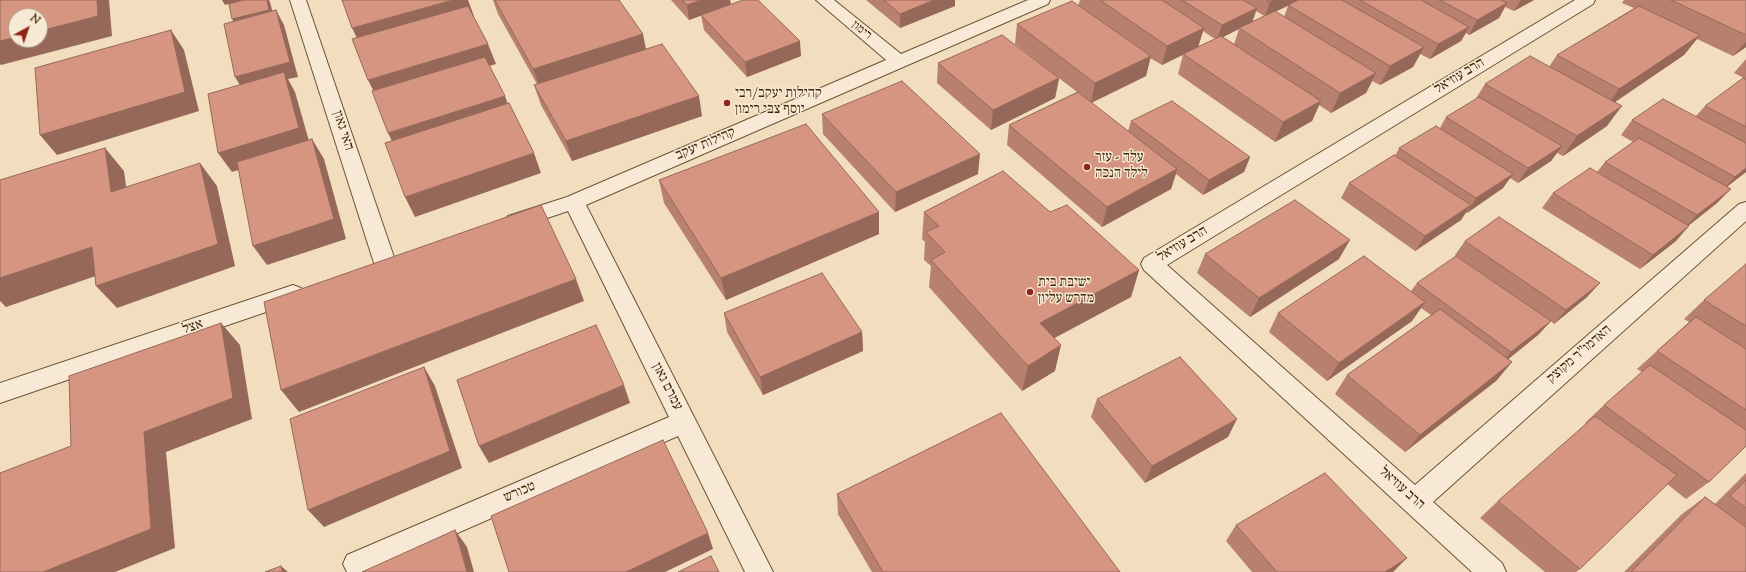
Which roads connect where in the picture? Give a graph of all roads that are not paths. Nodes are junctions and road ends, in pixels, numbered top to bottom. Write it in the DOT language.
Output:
graph roads {
  1 [pos="298,0"];
  2 [pos="824,0"];
  3 [pos="1042,0"];
  4 [pos="1587,0"];
  5 [pos="899,62"];
  6 [pos="574,202"];
  7 [pos="1746,209"];
  8 [pos="498,226"];
  9 [pos="362,270"];
  10 [pos="310,288"];
  11 [pos="0,393"];
  12 [pos="684,422"];
  13 [pos="1414,502"];
  14 [pos="356,564"];
  15 [pos="759,572"];
  16 [pos="1492,572"];
  1 -- 9 [label="street, האי גאון"];
  2 -- 5 [label="street, רימון"];
  3 -- 5 [label="street, קהילות יעקב"];
  4 -- 13 [label="street, הרב עוזיאל"];
  5 -- 6 [label="street, קהילות יעקב"];
  6 -- 8 [label="street, קהילות יעקב"];
  6 -- 12 [label="street, עמרם גאון"];
  7 -- 13 [label="street, האדמו\"ר מקוצק"];
  10 -- 11 [label="street, אצל"];
  12 -- 14 [label="street, טכורש"];
  12 -- 15 [label="street, עמרם גאון"];
  13 -- 16 [label="street, הרב עוזיאל"];
}
